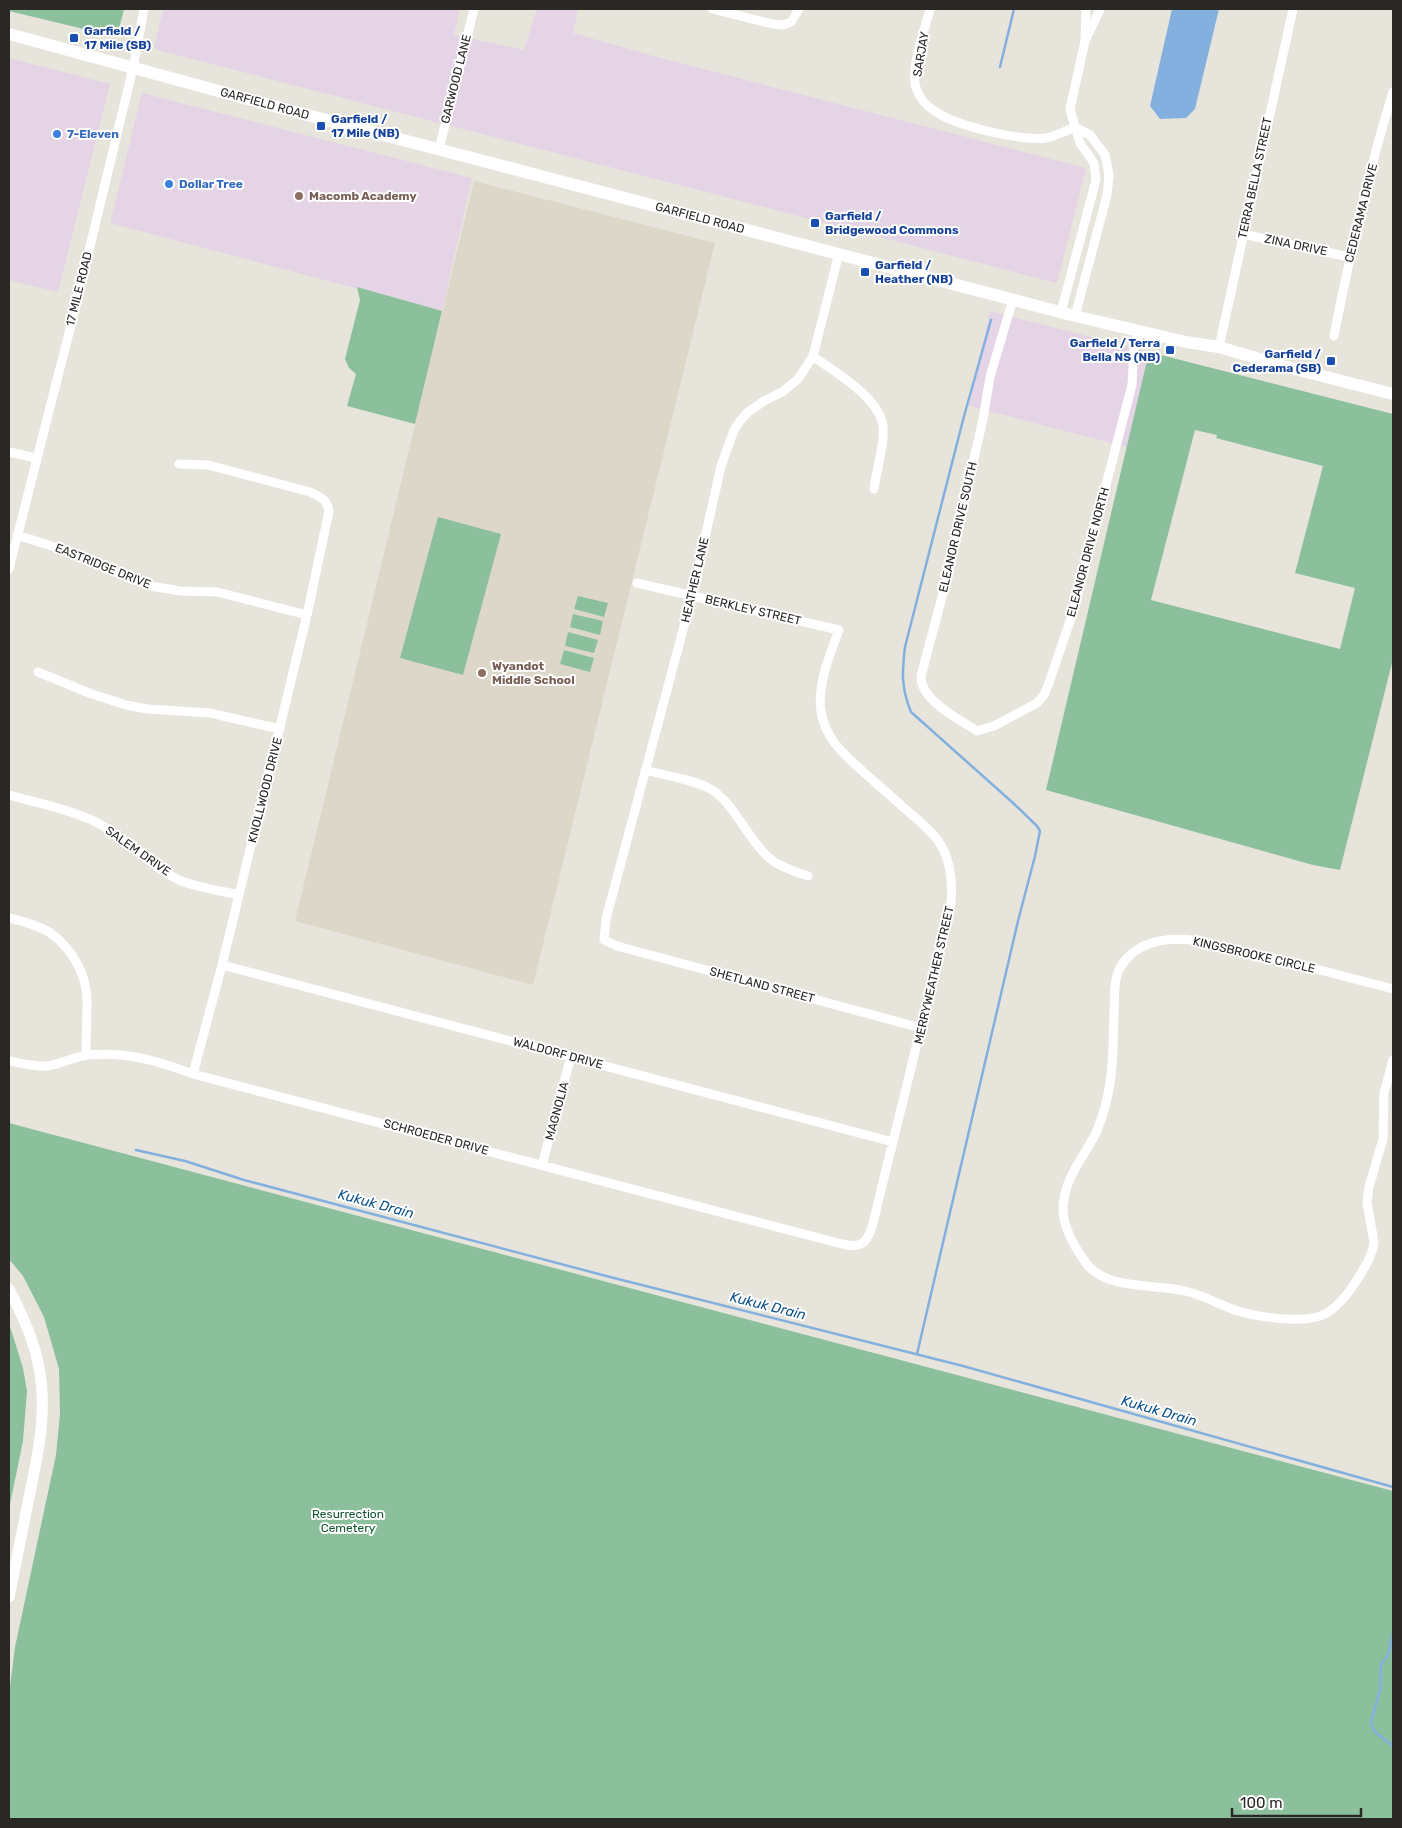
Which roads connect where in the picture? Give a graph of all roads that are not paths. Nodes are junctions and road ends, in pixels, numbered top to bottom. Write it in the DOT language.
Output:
graph roads {
  1 [pos="144,9"];
  2 [pos="474,9"];
  3 [pos="712,9"];
  4 [pos="798,9"];
  5 [pos="930,9"];
  6 [pos="1086,9"];
  7 [pos="1100,9"];
  8 [pos="1293,9"];
  9 [pos="9,34"];
  10 [pos="1085,41"];
  11 [pos="132,68"];
  12 [pos="1393,92"];
  13 [pos="1389,120"];
  14 [pos="1075,128"];
  15 [pos="439,149"];
  16 [pos="1084,225"];
  17 [pos="1097,229"];
  18 [pos="1243,234"];
  19 [pos="839,253"];
  20 [pos="1349,257"];
  21 [pos="1013,299"];
  22 [pos="1061,312"];
  23 [pos="1075,316"];
  24 [pos="1138,331"];
  25 [pos="1334,336"];
  26 [pos="1219,347"];
  27 [pos="813,356"];
  28 [pos="1393,394"];
  29 [pos="9,452"];
  30 [pos="36,458"];
  31 [pos="179,464"];
  32 [pos="874,489"];
  33 [pos="18,535"];
  34 [pos="9,569"];
  35 [pos="637,583"];
  36 [pos="692,596"];
  37 [pos="308,615"];
  38 [pos="839,630"];
  39 [pos="38,672"];
  40 [pos="280,729"];
  41 [pos="977,730"];
  42 [pos="645,770"];
  43 [pos="9,795"];
  44 [pos="808,876"];
  45 [pos="239,895"];
  46 [pos="9,918"];
  47 [pos="604,940"];
  48 [pos="222,964"];
  49 [pos="1393,989"];
  50 [pos="921,1028"];
  51 [pos="86,1055"];
  52 [pos="571,1056"];
  53 [pos="9,1060"];
  54 [pos="1393,1060"];
  55 [pos="193,1074"];
  56 [pos="893,1142"];
  57 [pos="542,1165"];
  58 [pos="861,1244"];
  59 [pos="9,1288"];
  60 [pos="9,1596"];
  1 -- 11 [label="street, 17 MILE ROAD"];
  2 -- 15 [label="street, GARWOOD LANE"];
  3 -- 4 [label="street"];
  5 -- 14 [label="street, SARJAY"];
  6 -- 10 [label="street"];
  7 -- 10 [label="street"];
  8 -- 18 [label="street, TERRA BELLA STREET"];
  9 -- 11 [label="main road, GARFIELD ROAD"];
  10 -- 14 [label="street"];
  11 -- 15 [label="main road, GARFIELD ROAD"];
  11 -- 30 [label="street, 17 MILE ROAD"];
  12 -- 13 [label="street, CEDERAMA DRIVE"];
  13 -- 20 [label="street, CEDERAMA DRIVE"];
  14 -- 16 [label="street"];
  14 -- 17 [label="street"];
  15 -- 19 [label="main road, GARFIELD ROAD"];
  16 -- 17 [label="street"];
  16 -- 22 [label="street"];
  17 -- 23 [label="street"];
  18 -- 20 [label="street, ZINA DRIVE"];
  18 -- 26 [label="street, TERRA BELLA STREET"];
  19 -- 21 [label="main road, GARFIELD ROAD"];
  19 -- 27 [label="street, HEATHER LANE"];
  20 -- 25 [label="street, CEDERAMA DRIVE"];
  21 -- 22 [label="main road, GARFIELD ROAD"];
  21 -- 41 [label="street, ELEANOR DRIVE SOUTH"];
  22 -- 23 [label="main road, GARFIELD ROAD"];
  23 -- 24 [label="main road, GARFIELD ROAD"];
  24 -- 26 [label="main road, GARFIELD ROAD"];
  24 -- 41 [label="street, ELEANOR DRIVE NORTH"];
  26 -- 28 [label="main road, GARFIELD ROAD"];
  27 -- 32 [label="street"];
  27 -- 36 [label="street, HEATHER LANE"];
  29 -- 30 [label="street"];
  30 -- 33 [label="street, 17 MILE ROAD"];
  31 -- 37 [label="street, KNOLLWOOD DRIVE"];
  33 -- 34 [label="street, 17 MILE ROAD"];
  33 -- 37 [label="street, EASTRIDGE DRIVE"];
  35 -- 36 [label="street, BERKLEY STREET"];
  36 -- 38 [label="street, BERKLEY STREET"];
  36 -- 42 [label="street, HEATHER LANE"];
  37 -- 40 [label="street, KNOLLWOOD DRIVE"];
  38 -- 50 [label="street, MERRYWEATHER STREET"];
  39 -- 40 [label="street"];
  40 -- 45 [label="street, KNOLLWOOD DRIVE"];
  42 -- 44 [label="street"];
  42 -- 47 [label="street, HEATHER LANE"];
  43 -- 45 [label="street, SALEM DRIVE"];
  45 -- 48 [label="street, KNOLLWOOD DRIVE"];
  46 -- 51 [label="street"];
  47 -- 50 [label="street, SHETLAND STREET"];
  48 -- 52 [label="street, WALDORF DRIVE"];
  48 -- 55 [label="street, KNOLLWOOD DRIVE"];
  49 -- 54 [label="street, KINGSBROOKE CIRCLE"];
  50 -- 56 [label="street, MERRYWEATHER STREET"];
  51 -- 53 [label="street, SCHROEDER DRIVE"];
  51 -- 55 [label="street, SCHROEDER DRIVE"];
  52 -- 56 [label="street, WALDORF DRIVE"];
  52 -- 57 [label="street, MAGNOLIA"];
  55 -- 57 [label="street, SCHROEDER DRIVE"];
  56 -- 58 [label="street, MERRYWEATHER STREET"];
  57 -- 58 [label="street, SCHROEDER DRIVE"];
  59 -- 60 [label="street"];
}
